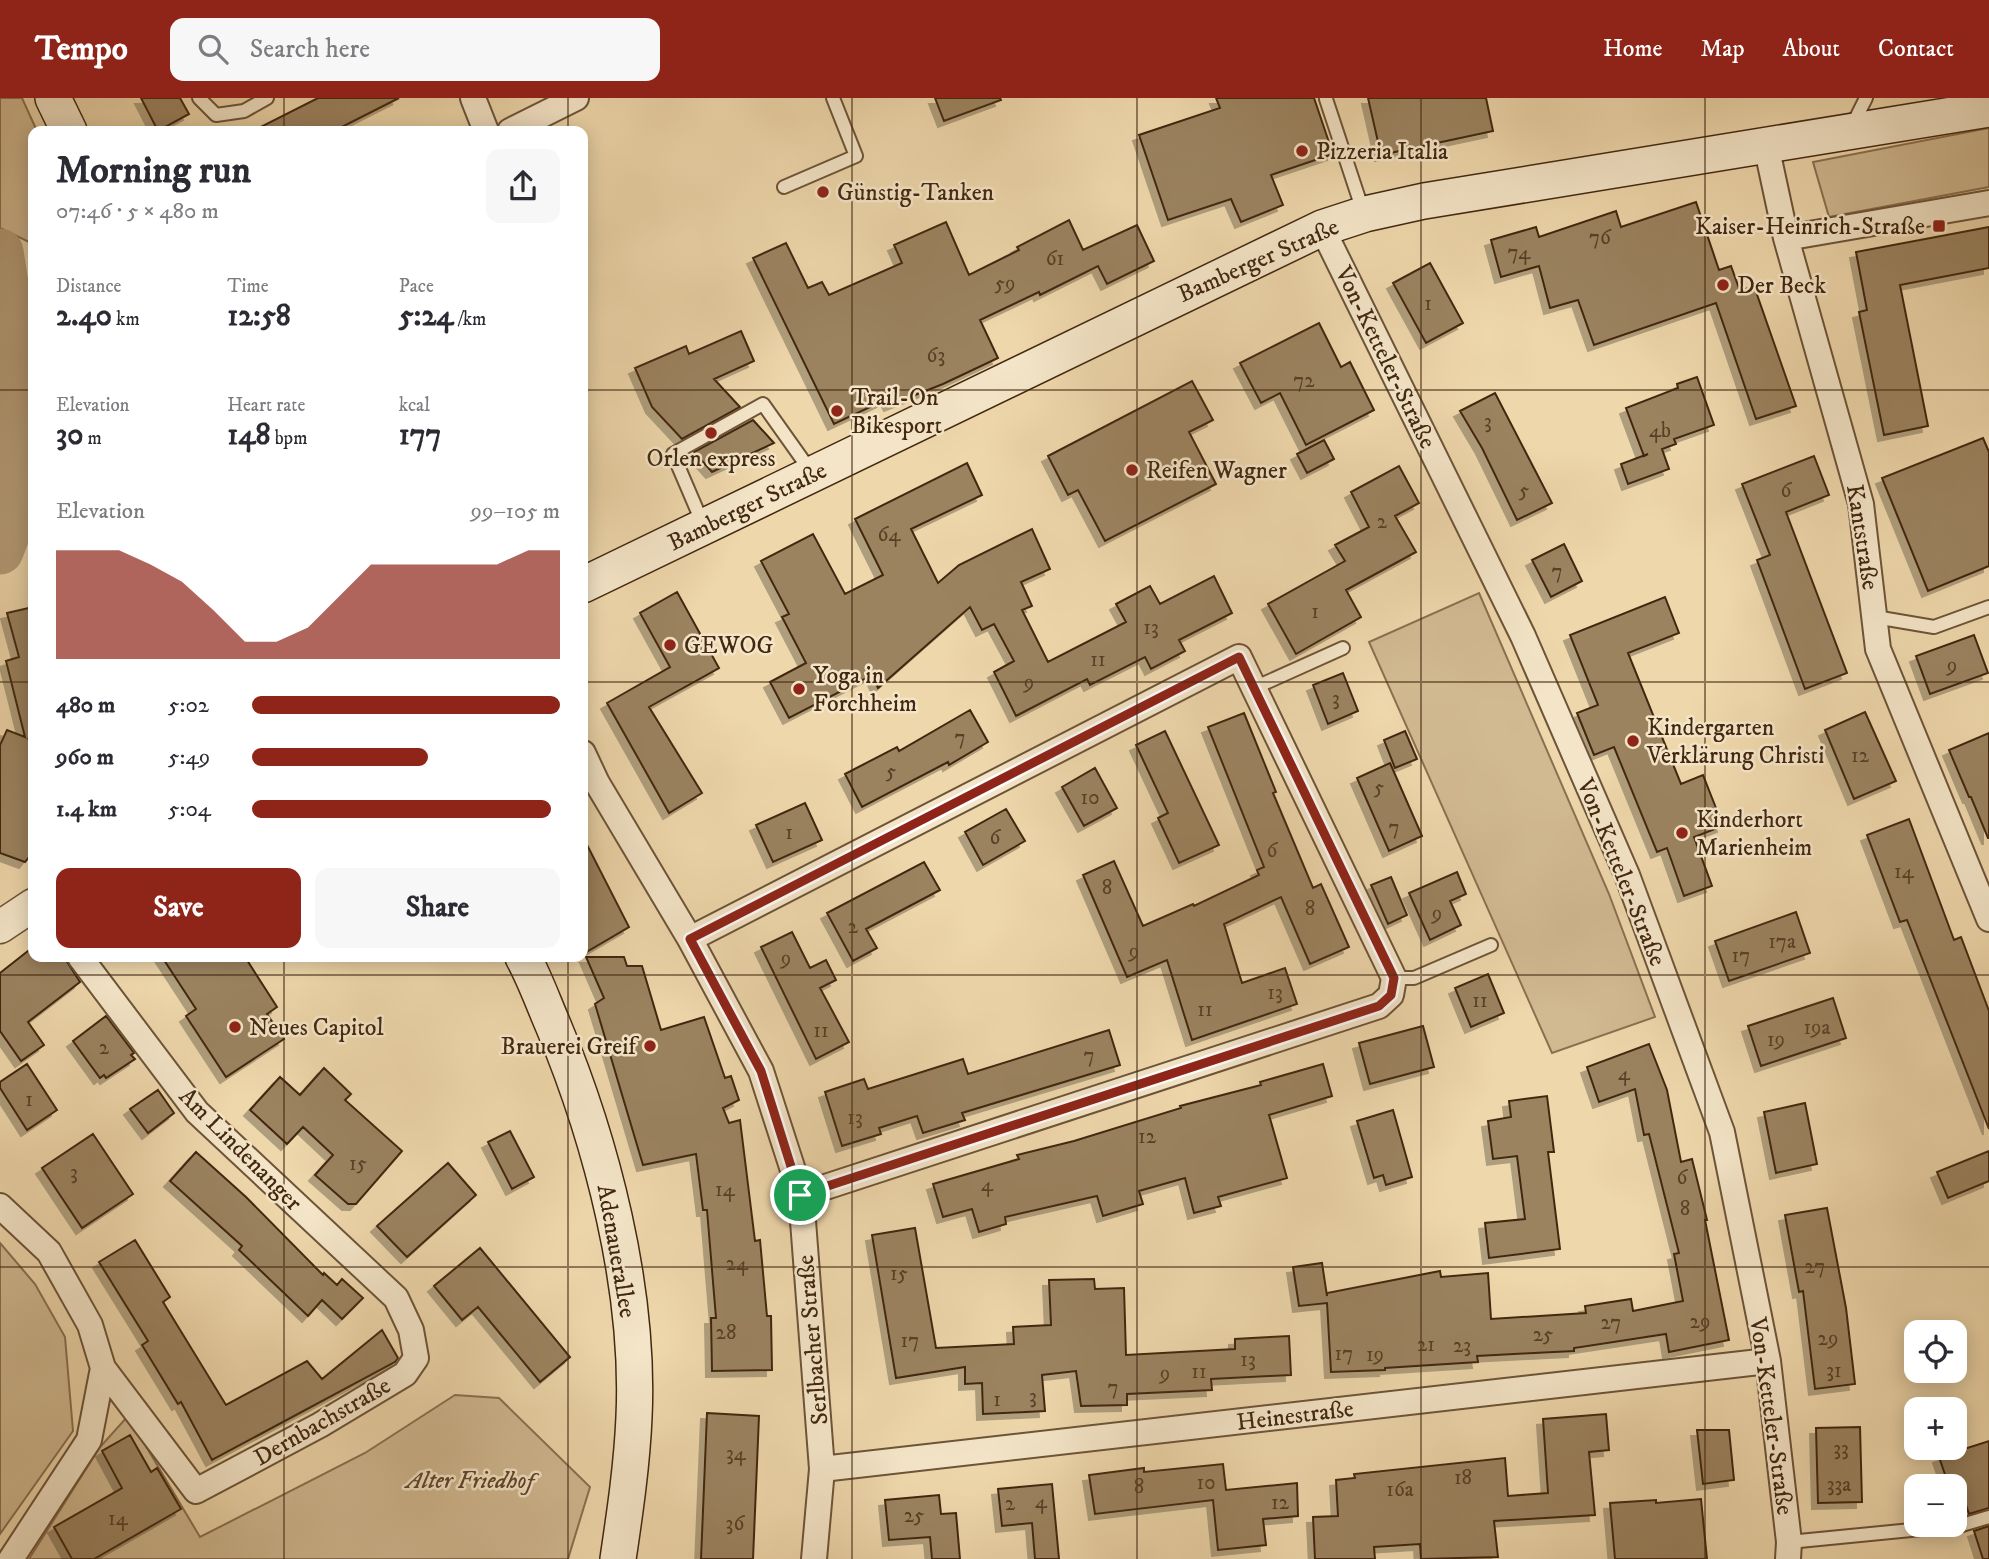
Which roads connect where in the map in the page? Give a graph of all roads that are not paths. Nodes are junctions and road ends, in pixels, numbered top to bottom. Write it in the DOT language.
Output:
graph roads {
  1 [pos="52,98"];
  2 [pos="199,98"];
  3 [pos="267,98"];
  4 [pos="473,98"];
  5 [pos="576,98"];
  6 [pos="833,98"];
  7 [pos="1866,98"];
  8 [pos="1326,99"];
  9 [pos="1989,109"];
  10 [pos="66,126"];
  11 [pos="484,126"];
  12 [pos="520,126"];
  13 [pos="1850,131"];
  14 [pos="1766,145"];
  15 [pos="784,187"];
  16 [pos="1989,203"];
  17 [pos="1365,214"];
  18 [pos="1322,228"];
  19 [pos="1786,238"];
  20 [pos="812,474"];
  21 [pos="704,527"];
  22 [pos="588,583"];
  23 [pos="1989,607"];
  24 [pos="1875,617"];
  25 [pos="1343,648"];
  26 [pos="1254,688"];
  27 [pos="588,764"];
  28 [pos="28,908"];
  29 [pos="1989,919"];
  30 [pos="0,926"];
  31 [pos="690,939"];
  32 [pos="1491,945"];
  33 [pos="84,962"];
  34 [pos="525,962"];
  35 [pos="1393,986"];
  36 [pos="800,1195"];
  37 [pos="0,1206"];
  38 [pos="411,1330"];
  39 [pos="1768,1361"];
  40 [pos="103,1368"];
  41 [pos="822,1469"];
  42 [pos="1989,1517"];
  43 [pos="1788,1551"];
  44 [pos="11,1559"];
  45 [pos="618,1559"];
  46 [pos="814,1559"];
  1 -- 10 [label="main road"];
  2 -- 3 [label="lane"];
  4 -- 11 [label="street"];
  5 -- 12 [label="street"];
  6 -- 15 [label="lane"];
  7 -- 13 [label="lane"];
  8 -- 17 [label="lane"];
  9 -- 13 [label="main road, Bamberger Straße"];
  13 -- 14 [label="main road, Bamberger Straße"];
  14 -- 17 [label="main road, Bamberger Straße"];
  14 -- 19 [label="street, Kantstraße"];
  16 -- 19 [label="street"];
  17 -- 18 [label="main road, Bamberger Straße"];
  18 -- 20 [label="main road, Bamberger Straße"];
  18 -- 39 [label="street, Von-Ketteler-Straße"];
  19 -- 24 [label="street, Kantstraße"];
  20 -- 21 [label="main road, Bamberger Straße"];
  20 -- 21 [label="lane"];
  21 -- 22 [label="main road, Bamberger Straße"];
  23 -- 24 [label="lane"];
  24 -- 29 [label="street, Kantstraße"];
  25 -- 26 [label="lane"];
  26 -- 31 [label="street"];
  26 -- 35 [label="street"];
  27 -- 31 [label="street, Serlbacher Straße"];
  28 -- 30 [label="street"];
  31 -- 36 [label="street, Serlbacher Straße"];
  32 -- 35 [label="lane"];
  33 -- 38 [label="street, Am Lindenanger"];
  34 -- 45 [label="main road, Adenauerallee"];
  35 -- 36 [label="street"];
  36 -- 41 [label="street, Serlbacher Straße"];
  37 -- 40 [label="street"];
  38 -- 40 [label="street, Dernbachstraße"];
  39 -- 41 [label="street, Heinestraße"];
  39 -- 43 [label="street, Von-Ketteler-Straße"];
  40 -- 44 [label="street"];
  41 -- 46 [label="street, Serlbacher Straße"];
  42 -- 43 [label="lane"];
}
